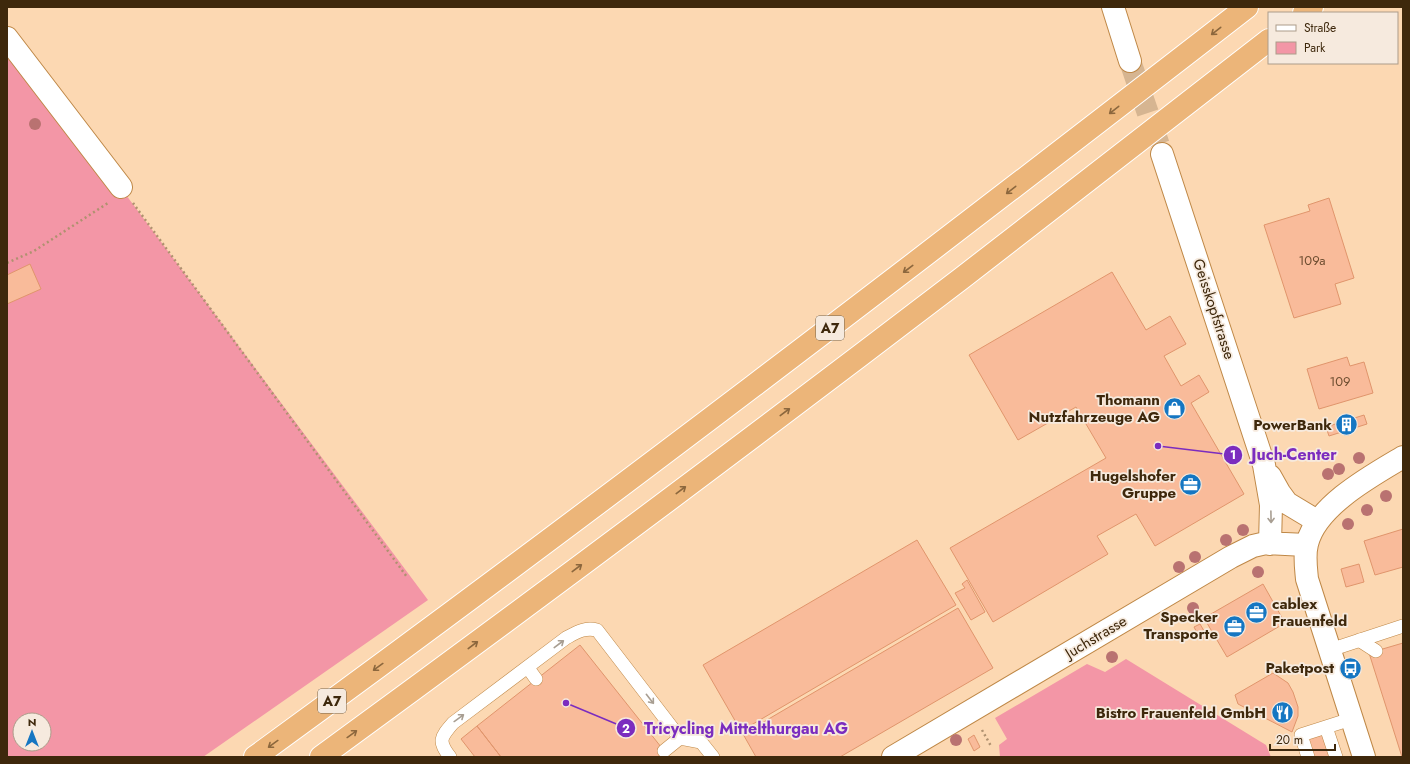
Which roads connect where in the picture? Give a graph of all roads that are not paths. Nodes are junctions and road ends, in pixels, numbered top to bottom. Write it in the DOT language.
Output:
graph roads {
  1 [pos="1113,7"];
  2 [pos="1247,7"];
  3 [pos="7,38"];
  4 [pos="1268,41"];
  5 [pos="1130,61"];
  6 [pos="1162,154"];
  7 [pos="121,187"];
  8 [pos="1403,457"];
  9 [pos="1264,465"];
  10 [pos="1317,521"];
  11 [pos="1270,544"];
  12 [pos="1306,545"];
  13 [pos="1403,626"];
  14 [pos="1360,640"];
  15 [pos="1330,650"];
  16 [pos="1376,651"];
  17 [pos="528,668"];
  18 [pos="536,679"];
  19 [pos="1351,719"];
  20 [pos="1326,727"];
  21 [pos="680,738"];
  22 [pos="664,751"];
  23 [pos="255,757"];
  24 [pos="321,757"];
  25 [pos="450,757"];
  26 [pos="713,757"];
  27 [pos="893,757"];
  28 [pos="1308,757"];
  29 [pos="1336,757"];
  30 [pos="1364,757"];
  1 -- 5 [label="street"];
  2 -- 23 [label="highway, A7, one-way"];
  3 -- 7 [label="street"];
  24 -- 4 [label="highway, A7, one-way"];
  6 -- 9 [label="street, Geisskopfstrasse"];
  8 -- 10 [label="street"];
  9 -- 10 [label="street, Geisskopfstrasse"];
  9 -- 11 [label="street, Geisskopfstrasse, one-way"];
  10 -- 12 [label="street"];
  11 -- 12 [label="street, Juchstrasse"];
  11 -- 27 [label="street, Juchstrasse"];
  12 -- 15 [label="street"];
  13 -- 14 [label="lane"];
  14 -- 15 [label="lane"];
  14 -- 16 [label="lane"];
  15 -- 19 [label="street"];
  17 -- 18 [label="lane"];
  17 -- 21 [label="lane, one-way"];
  25 -- 17 [label="lane, one-way"];
  19 -- 20 [label="lane"];
  19 -- 30 [label="street"];
  20 -- 28 [label="lane"];
  20 -- 29 [label="lane"];
  21 -- 22 [label="lane"];
  21 -- 26 [label="lane"];
}
